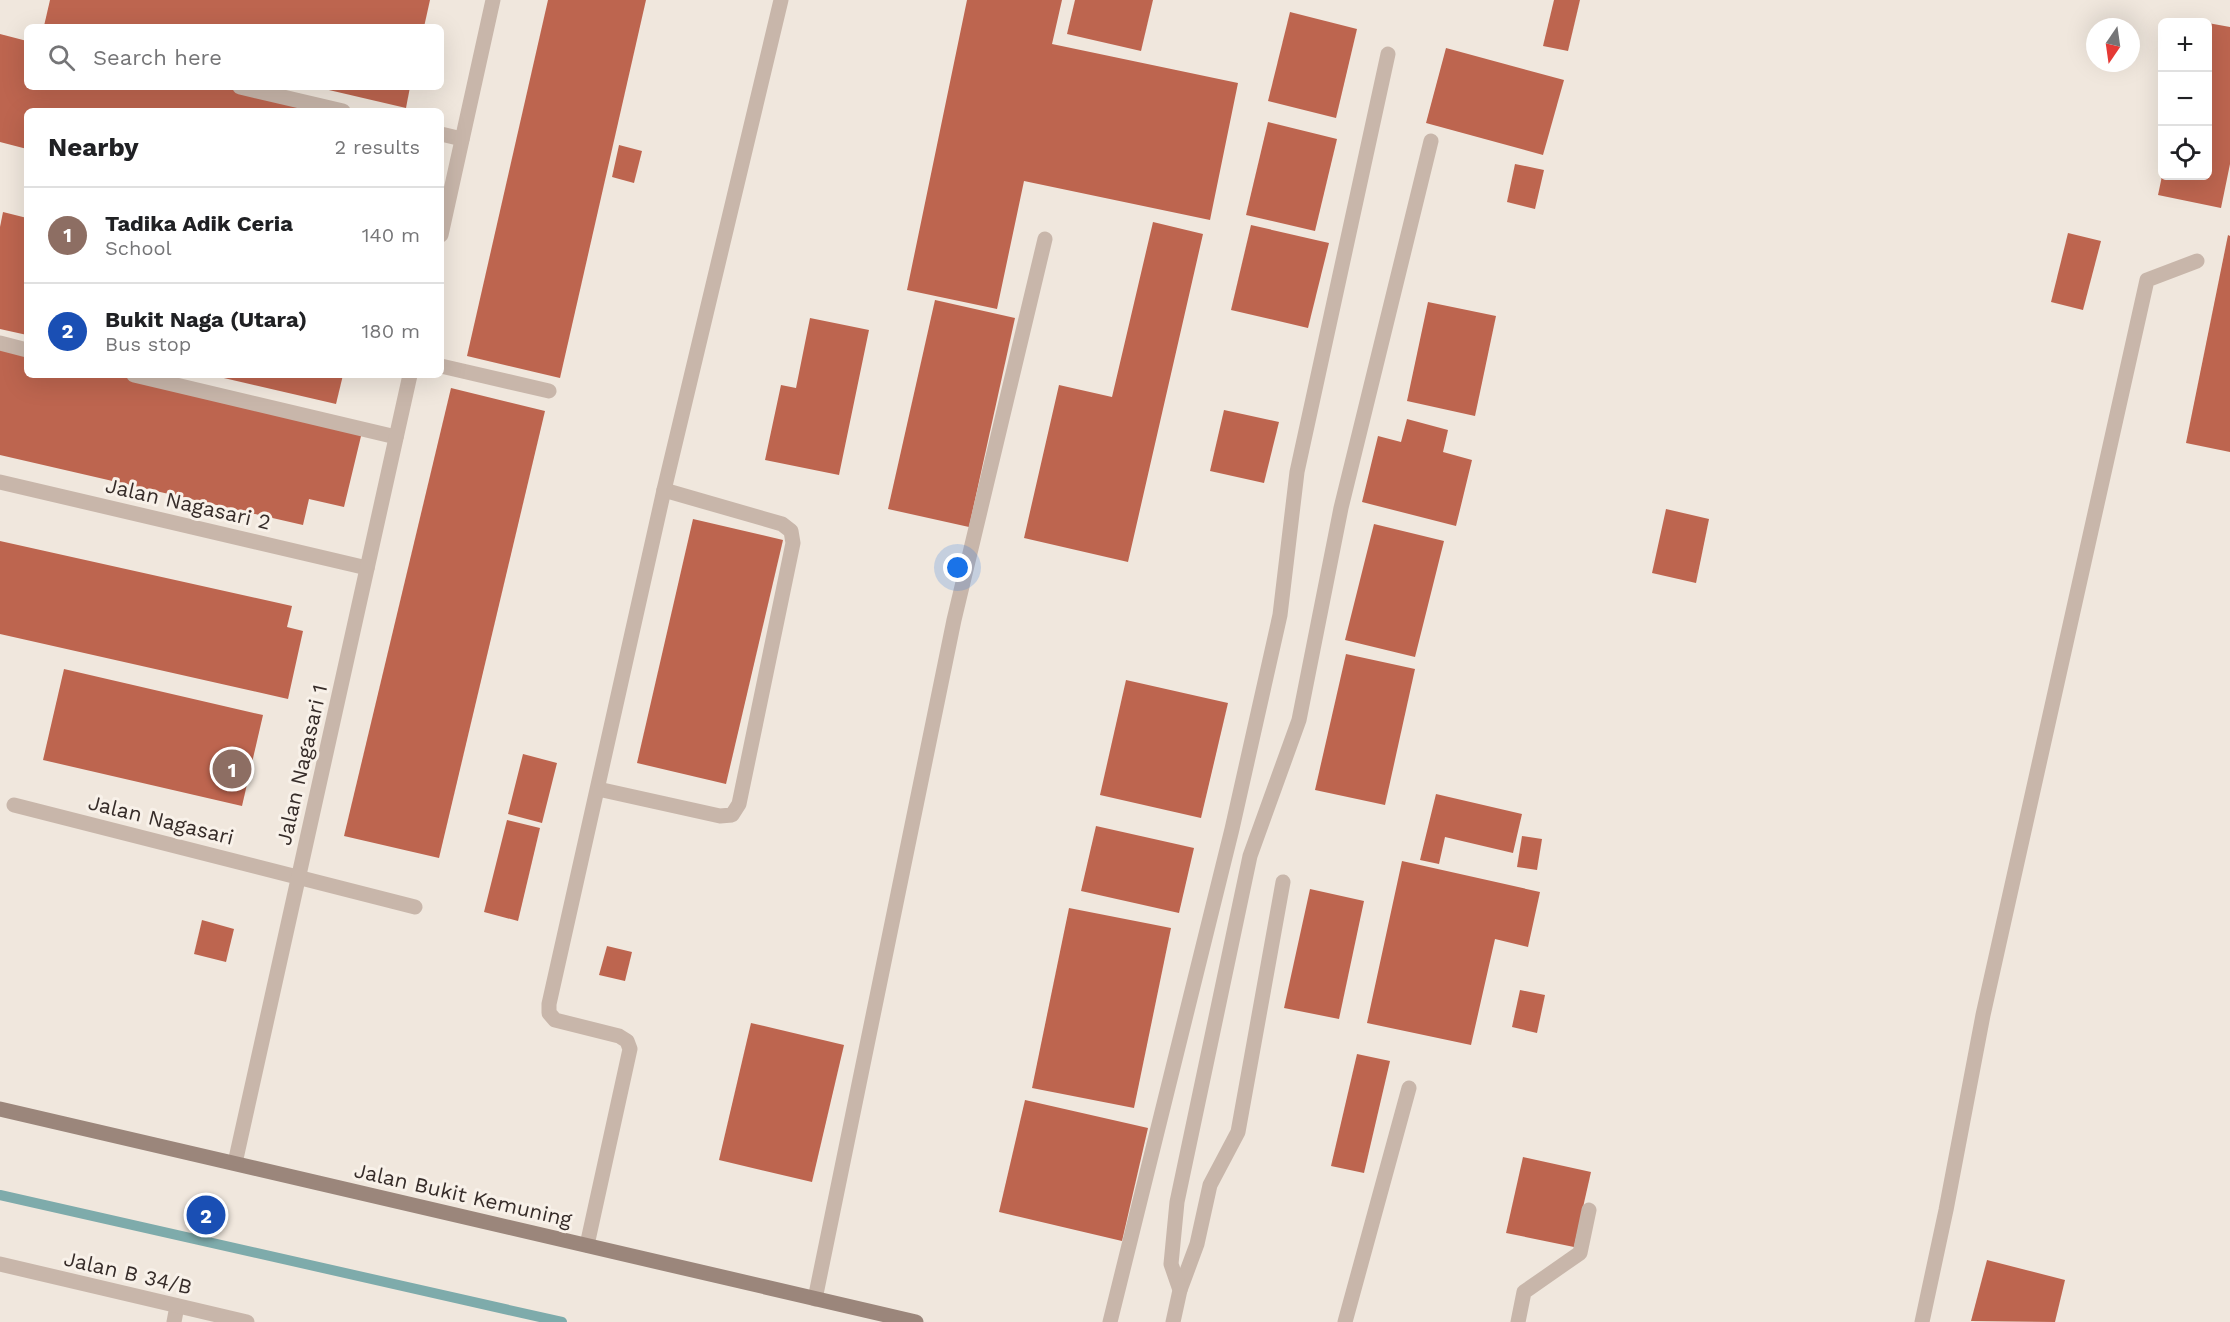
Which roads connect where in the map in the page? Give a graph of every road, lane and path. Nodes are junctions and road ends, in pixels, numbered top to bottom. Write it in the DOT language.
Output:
graph roads {
  1 [pos="493,0"];
  2 [pos="781,0"];
  3 [pos="1388,54"];
  4 [pos="253,90"];
  5 [pos="330,108"];
  6 [pos="444,135"];
  7 [pos="462,139"];
  8 [pos="1431,141"];
  9 [pos="444,221"];
  10 [pos="1045,239"];
  11 [pos="2198,261"];
  12 [pos="0,343"];
  13 [pos="24,349"];
  14 [pos="444,367"];
  15 [pos="147,378"];
  16 [pos="409,378"];
  17 [pos="549,391"];
  18 [pos="396,437"];
  19 [pos="0,482"];
  20 [pos="664,490"];
  21 [pos="367,568"];
  22 [pos="598,789"];
  23 [pos="14,805"];
  24 [pos="298,876"];
  25 [pos="1283,882"];
  26 [pos="415,907"];
  27 [pos="1409,1088"];
  28 [pos="0,1109"];
  29 [pos="235,1163"];
  30 [pos="1589,1210"];
  31 [pos="587,1245"];
  32 [pos="0,1264"];
  33 [pos="1180,1290"];
  34 [pos="815,1299"];
  35 [pos="177,1306"];
  36 [pos="174,1322"];
  37 [pos="247,1322"];
  38 [pos="916,1322"];
  39 [pos="1110,1322"];
  40 [pos="1173,1322"];
  41 [pos="1345,1322"];
  42 [pos="1518,1322"];
  43 [pos="1922,1322"];
  1 -- 7 [label="street"];
  2 -- 20 [label="street"];
  3 -- 39 [label="street"];
  4 -- 5 [label="street"];
  6 -- 7 [label="street"];
  7 -- 9 [label="street"];
  8 -- 33 [label="street"];
  10 -- 34 [label="street"];
  11 -- 43 [label="street"];
  12 -- 13 [label="street"];
  14 -- 17 [label="street"];
  15 -- 18 [label="street"];
  16 -- 18 [label="street, Jalan Nagasari 1"];
  18 -- 21 [label="street, Jalan Nagasari 1"];
  19 -- 21 [label="street, Jalan Nagasari 2"];
  20 -- 22 [label="street"];
  20 -- 22 [label="street"];
  21 -- 24 [label="street, Jalan Nagasari 1"];
  22 -- 31 [label="street"];
  23 -- 24 [label="street, Jalan Nagasari"];
  24 -- 26 [label="street, Jalan Nagasari"];
  24 -- 29 [label="street, Jalan Nagasari 1"];
  25 -- 33 [label="street"];
  27 -- 41 [label="street"];
  28 -- 29 [label="main road, Jalan Bukit Kemuning"];
  29 -- 31 [label="main road, Jalan Bukit Kemuning"];
  30 -- 42 [label="street"];
  31 -- 34 [label="main road, Jalan Bukit Kemuning"];
  32 -- 35 [label="street, Jalan B 34/B"];
  33 -- 40 [label="street"];
  34 -- 38 [label="main road, Jalan Bukit Kemuning"];
  35 -- 36 [label="street"];
  35 -- 37 [label="street, Jalan B 34/B"];
}
